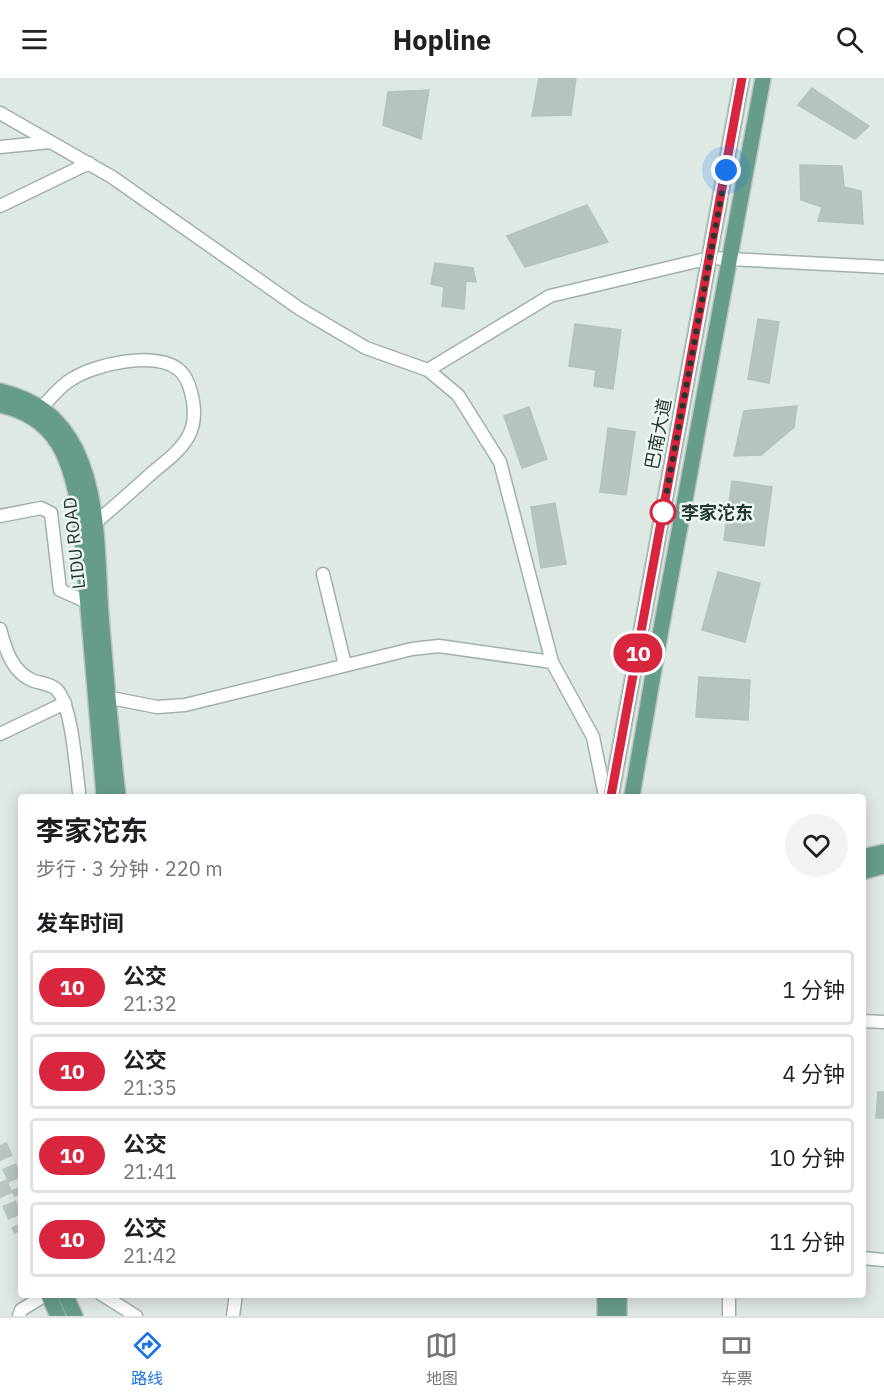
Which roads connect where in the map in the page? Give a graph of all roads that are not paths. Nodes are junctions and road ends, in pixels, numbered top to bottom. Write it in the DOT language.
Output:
graph roads {
  1 [pos="742,78"];
  2 [pos="763,78"];
  3 [pos="0,113"];
  4 [pos="50,142"];
  5 [pos="0,147"];
  6 [pos="89,164"];
  7 [pos="0,206"];
  8 [pos="710,258"];
  9 [pos="731,259"];
  10 [pos="884,267"];
  11 [pos="429,370"];
  12 [pos="0,392"];
  13 [pos="0,405"];
  14 [pos="42,407"];
  15 [pos="0,516"];
  16 [pos="94,524"];
  17 [pos="323,574"];
  18 [pos="87,602"];
  19 [pos="0,628"];
  20 [pos="552,662"];
  21 [pos="345,664"];
  22 [pos="101,695"];
  23 [pos="65,703"];
  24 [pos="0,734"];
  25 [pos="79,792"];
  26 [pos="104,794"];
  27 [pos="118,794"];
  28 [pos="605,794"];
  29 [pos="611,794"];
  30 [pos="632,794"];
  31 [pos="884,852"];
  32 [pos="866,856"];
  33 [pos="884,866"];
  34 [pos="866,871"];
  35 [pos="866,1021"];
  36 [pos="884,1022"];
  37 [pos="866,1258"];
  38 [pos="884,1260"];
  39 [pos="40,1298"];
  40 [pos="49,1298"];
  41 [pos="67,1298"];
  42 [pos="107,1298"];
  43 [pos="235,1298"];
  44 [pos="605,1298"];
  45 [pos="619,1298"];
  46 [pos="729,1298"];
  47 [pos="19,1316"];
  48 [pos="58,1316"];
  49 [pos="75,1316"];
  50 [pos="136,1316"];
  51 [pos="233,1316"];
  52 [pos="605,1316"];
  53 [pos="619,1316"];
  54 [pos="729,1316"];
  1 -- 8 [label="main road, 巴南大道"];
  2 -- 9 [label="main road"];
  3 -- 4 [label="street"];
  4 -- 5 [label="street"];
  4 -- 6 [label="street"];
  6 -- 7 [label="street"];
  6 -- 11 [label="street"];
  8 -- 9 [label="street"];
  8 -- 11 [label="street"];
  8 -- 29 [label="main road, 巴南大道"];
  9 -- 10 [label="street"];
  9 -- 30 [label="main road"];
  11 -- 20 [label="street"];
  12 -- 14 [label="main road, LIDU ROAD"];
  13 -- 18 [label="main road, LIDU ROAD"];
  14 -- 16 [label="main road, LIDU ROAD"];
  14 -- 16 [label="street"];
  15 -- 18 [label="street"];
  16 -- 22 [label="main road, LIDU ROAD"];
  17 -- 21 [label="street"];
  18 -- 22 [label="main road, LIDU ROAD"];
  19 -- 23 [label="street"];
  20 -- 21 [label="street"];
  20 -- 28 [label="street"];
  21 -- 22 [label="street"];
  22 -- 26 [label="main road"];
  22 -- 27 [label="main road"];
  23 -- 24 [label="street"];
  23 -- 25 [label="street"];
  31 -- 32 [label="main road"];
  33 -- 34 [label="main road"];
  35 -- 36 [label="street"];
  37 -- 38 [label="street"];
  39 -- 47 [label="street"];
  40 -- 48 [label="main road"];
  41 -- 49 [label="main road"];
  42 -- 50 [label="street"];
  43 -- 51 [label="street"];
  44 -- 52 [label="main road"];
  45 -- 53 [label="main road"];
  46 -- 54 [label="street"];
}
